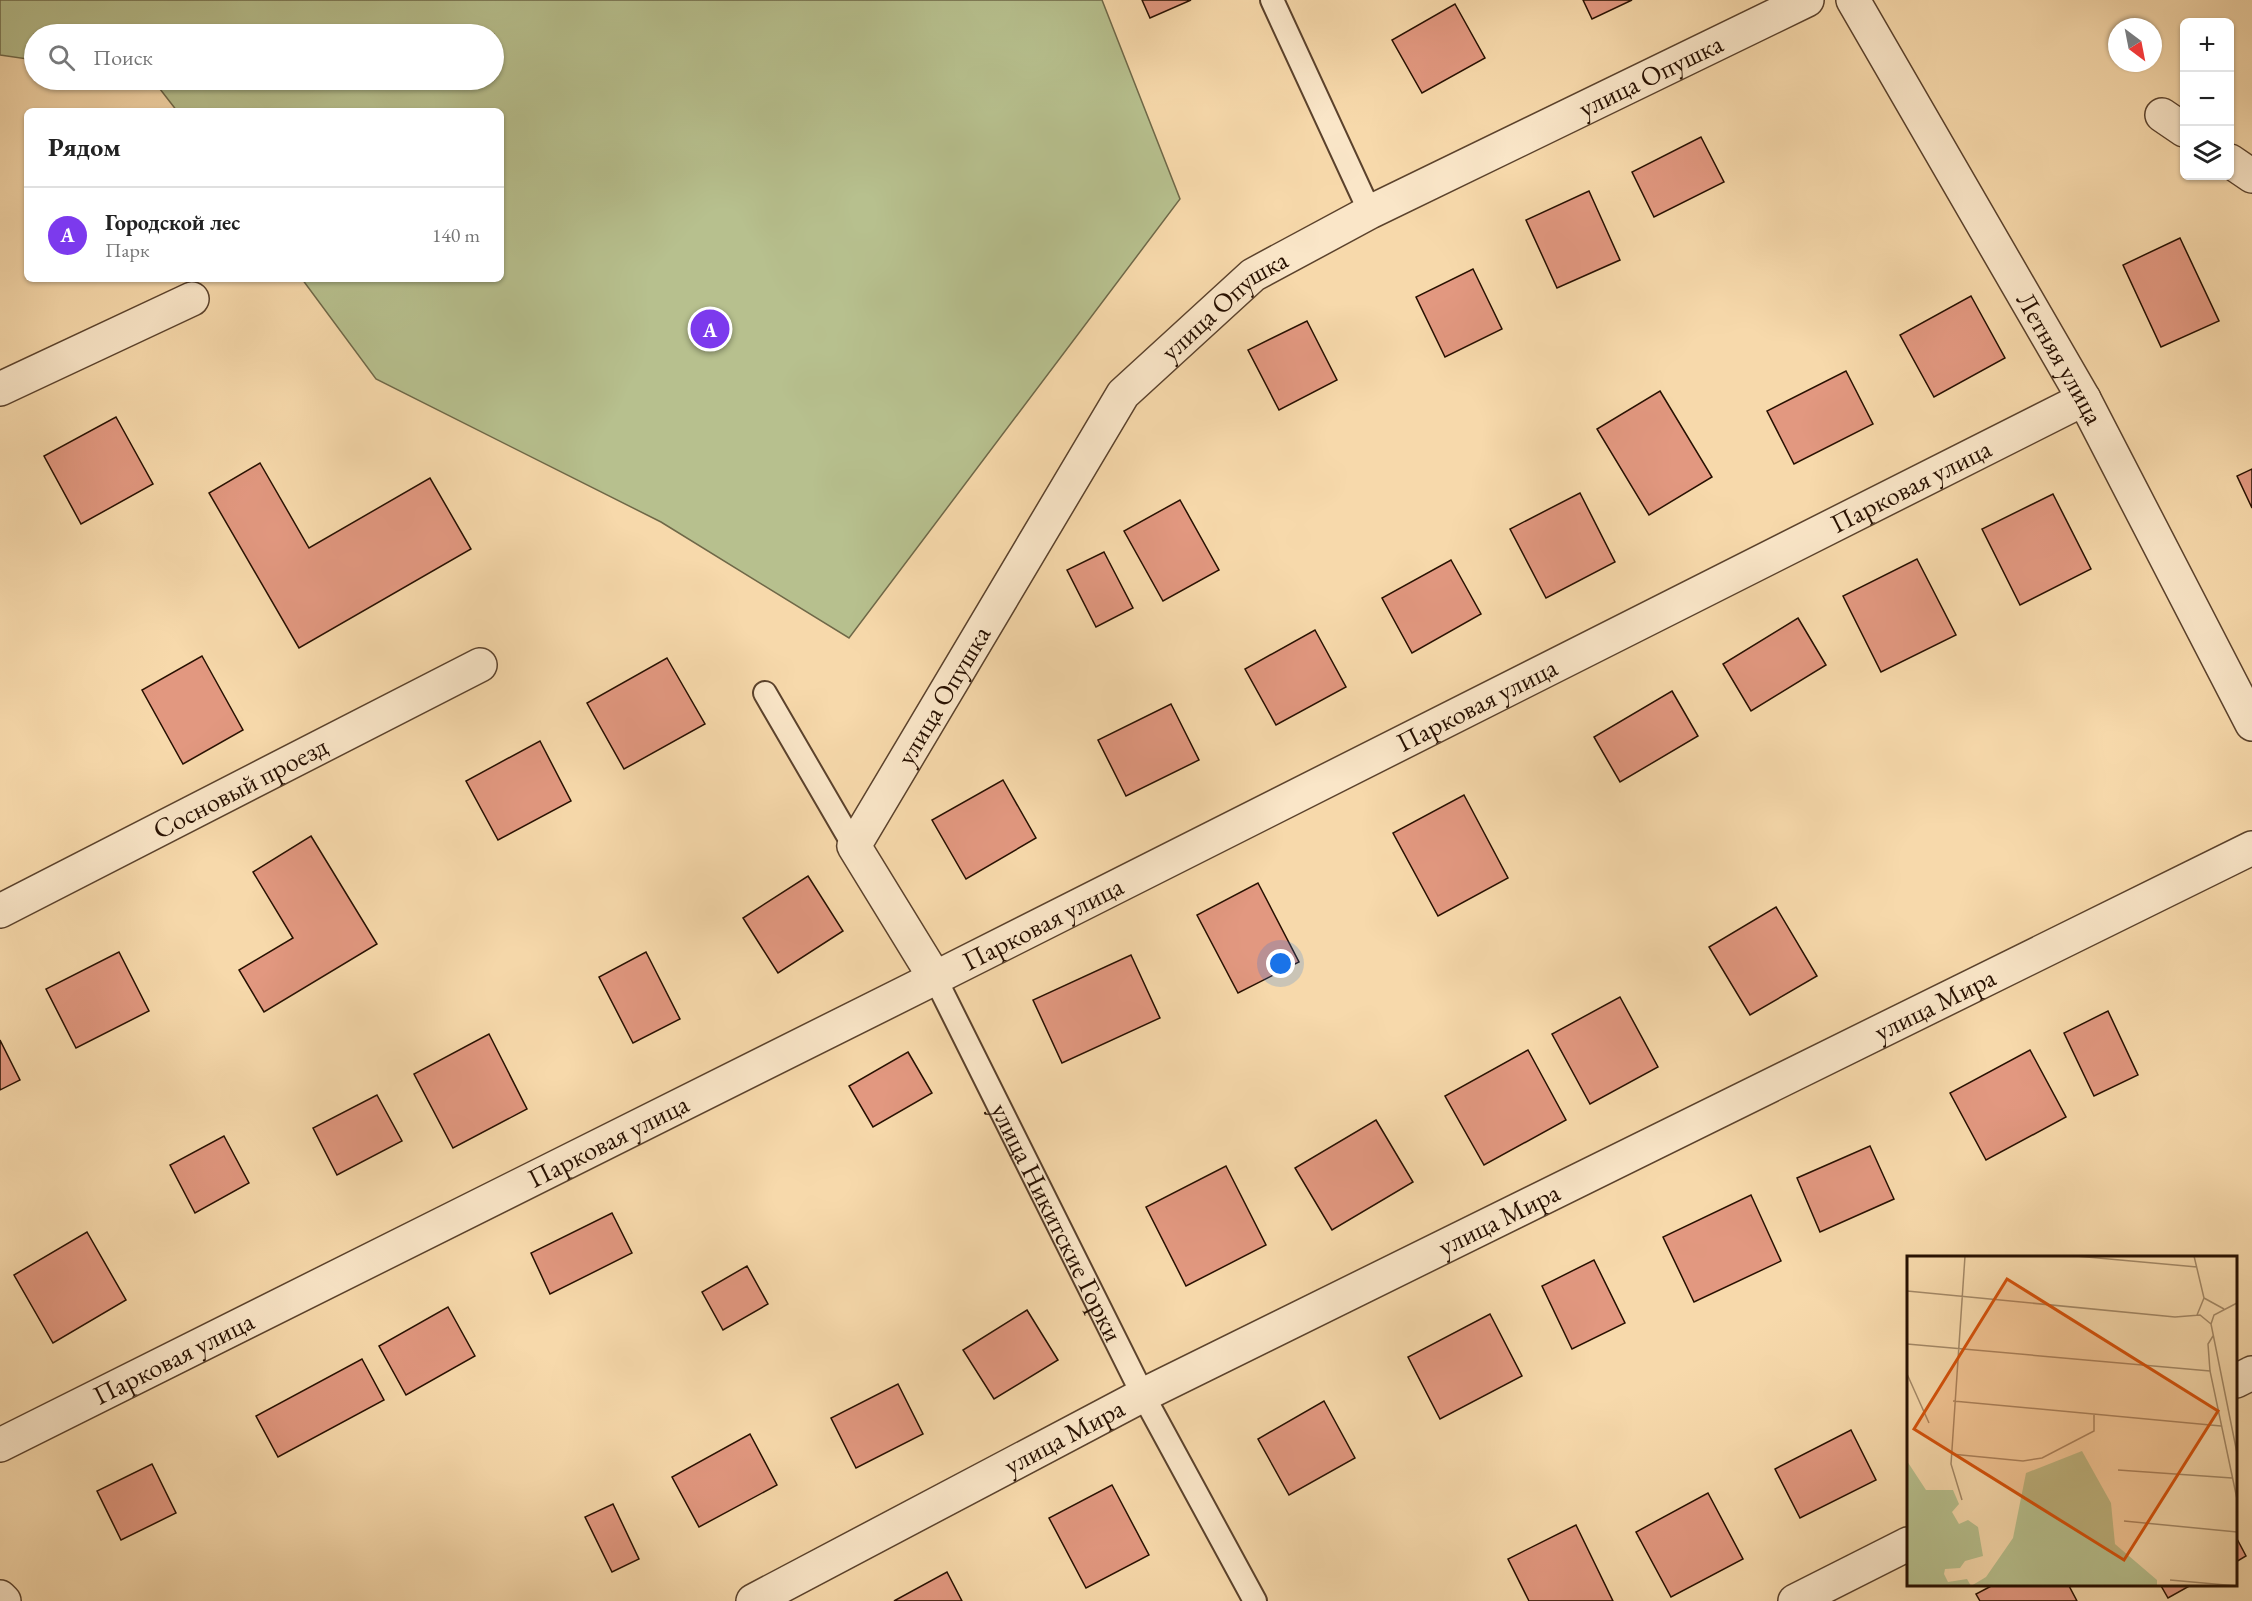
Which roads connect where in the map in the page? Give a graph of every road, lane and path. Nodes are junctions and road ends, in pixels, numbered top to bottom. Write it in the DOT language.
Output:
graph roads {
  1 [pos="1272,0"];
  2 [pos="1807,0"];
  3 [pos="1853,0"];
  4 [pos="2234,164"];
  5 [pos="2252,176"];
  6 [pos="1370,212"];
  7 [pos="192,299"];
  8 [pos="0,389"];
  9 [pos="2084,399"];
  10 [pos="480,665"];
  11 [pos="765,693"];
  12 [pos="2252,724"];
  13 [pos="854,846"];
  14 [pos="2252,848"];
  15 [pos="0,911"];
  16 [pos="935,978"];
  17 [pos="2252,1373"];
  18 [pos="2237,1380"];
  19 [pos="1143,1395"];
  20 [pos="0,1445"];
  21 [pos="1907,1545"];
  22 [pos="0,1597"];
  23 [pos="4,1601"];
  24 [pos="753,1601"];
  25 [pos="1255,1601"];
  26 [pos="1795,1601"];
  1 -- 6 [label="lane"];
  2 -- 6 [label="street, улица Опушка"];
  3 -- 9 [label="street, Летняя улица"];
  4 -- 5 [label="street"];
  6 -- 13 [label="street, улица Опушка"];
  7 -- 8 [label="street"];
  9 -- 12 [label="street, Летняя улица"];
  9 -- 16 [label="street, Парковая улица"];
  10 -- 15 [label="street, Сосновый проезд"];
  11 -- 13 [label="lane"];
  13 -- 16 [label="street, улица Никитские Горки"];
  14 -- 19 [label="street, улица Мира"];
  16 -- 19 [label="lane, улица Никитские Горки"];
  16 -- 20 [label="street, Парковая улица"];
  17 -- 18 [label="street"];
  19 -- 24 [label="street, улица Мира"];
  19 -- 25 [label="lane, улица Никитские Горки"];
  21 -- 26 [label="street"];
  22 -- 23 [label="street"];
}
